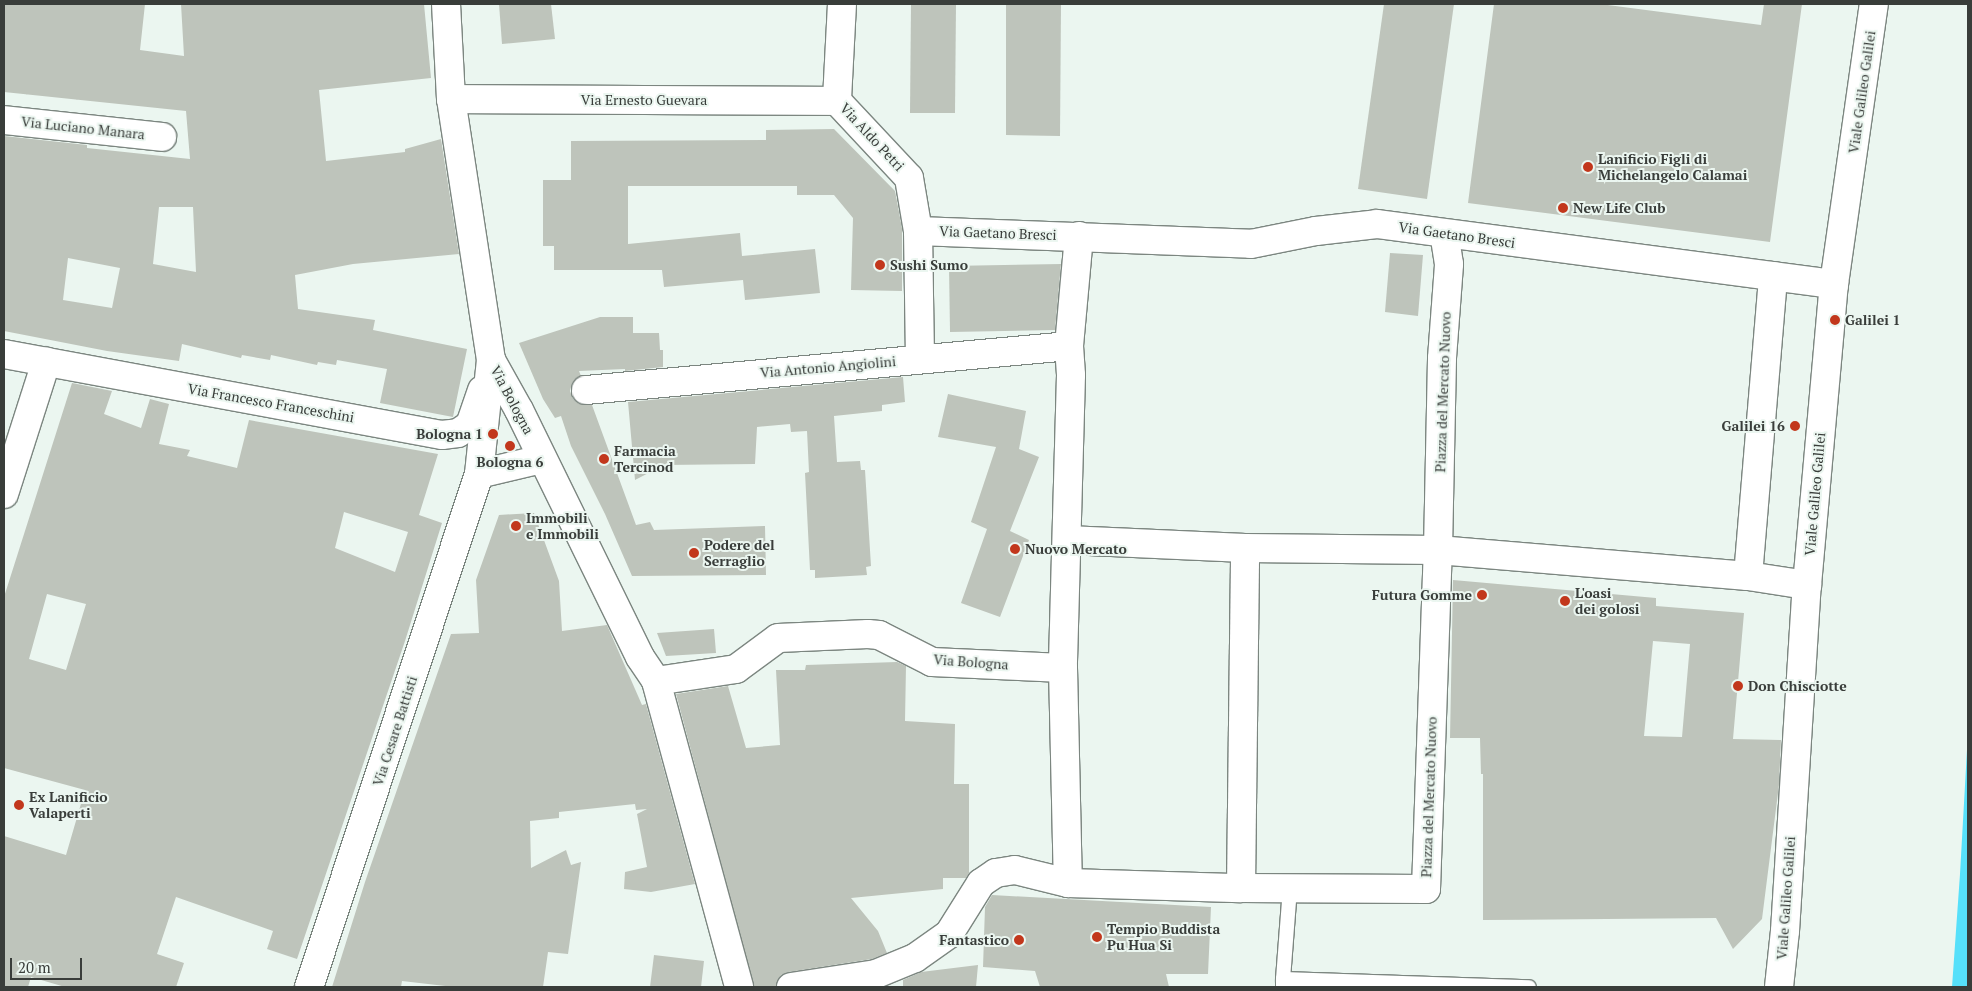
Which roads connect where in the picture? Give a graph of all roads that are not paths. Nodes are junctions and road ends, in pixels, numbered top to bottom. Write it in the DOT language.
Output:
graph roads {
  1 [pos="446,4"];
  2 [pos="842,4"];
  3 [pos="1874,4"];
  4 [pos="451,99"];
  5 [pos="837,101"];
  6 [pos="4,120"];
  7 [pos="162,137"];
  8 [pos="918,230"];
  9 [pos="1444,234"];
  10 [pos="1079,236"];
  11 [pos="1773,276"];
  12 [pos="1834,284"];
  13 [pos="1069,346"];
  14 [pos="4,354"];
  15 [pos="920,358"];
  16 [pos="491,360"];
  17 [pos="46,362"];
  18 [pos="586,390"];
  19 [pos="542,459"];
  20 [pos="480,474"];
  21 [pos="4,494"];
  22 [pos="1067,540"];
  23 [pos="1245,548"];
  24 [pos="1438,550"];
  25 [pos="1748,576"];
  26 [pos="1807,585"];
  27 [pos="1064,668"];
  28 [pos="656,681"];
  29 [pos="1068,882"];
  30 [pos="1290,887"];
  31 [pos="1241,888"];
  32 [pos="1283,983"];
  33 [pos="308,987"];
  34 [pos="738,987"];
  35 [pos="791,987"];
  36 [pos="1528,987"];
  37 [pos="1779,987"];
  1 -- 4 [label="street, Via Bologna"];
  2 -- 5 [label="street, Via Aldo Petri"];
  3 -- 12 [label="street, Viale Galileo Galilei"];
  4 -- 5 [label="street, Via Ernesto Guevara"];
  4 -- 16 [label="street, Via Bologna"];
  5 -- 8 [label="street, Via Aldo Petri"];
  6 -- 7 [label="street, Via Luciano Manara"];
  8 -- 10 [label="street, Via Gaetano Bresci"];
  8 -- 15 [label="street, Via Aldo Petri"];
  9 -- 10 [label="street, Via Gaetano Bresci"];
  9 -- 11 [label="street, Via Gaetano Bresci"];
  9 -- 24 [label="street, Piazza del Mercato Nuovo"];
  10 -- 13 [label="street"];
  11 -- 12 [label="street, Via Gaetano Bresci"];
  11 -- 25 [label="street"];
  12 -- 26 [label="street, Viale Galileo Galilei"];
  13 -- 15 [label="street, Via Antonio Angiolini"];
  13 -- 22 [label="street"];
  14 -- 17 [label="street, Via Francesco Franceschini"];
  15 -- 18 [label="street, Via Antonio Angiolini"];
  16 -- 17 [label="street, Via Francesco Franceschini"];
  16 -- 19 [label="street, Via Bologna"];
  16 -- 20 [label="street, Via Cesare Battisti"];
  17 -- 21 [label="street"];
  19 -- 20 [label="street"];
  19 -- 28 [label="street, Via Bologna"];
  20 -- 33 [label="street, Via Cesare Battisti"];
  22 -- 23 [label="street"];
  22 -- 27 [label="street"];
  23 -- 24 [label="street"];
  23 -- 31 [label="street"];
  24 -- 25 [label="street"];
  24 -- 30 [label="street, Piazza del Mercato Nuovo"];
  25 -- 26 [label="street"];
  26 -- 37 [label="street, Viale Galileo Galilei"];
  27 -- 28 [label="street, Via Bologna"];
  27 -- 29 [label="street"];
  28 -- 34 [label="street, Via Bologna"];
  29 -- 31 [label="street, Piazza del Mercato Nuovo"];
  29 -- 35 [label="street, Piazza del Mercato Nuovo"];
  30 -- 31 [label="street, Piazza del Mercato Nuovo"];
  30 -- 32 [label="lane"];
  32 -- 36 [label="lane"];
}
